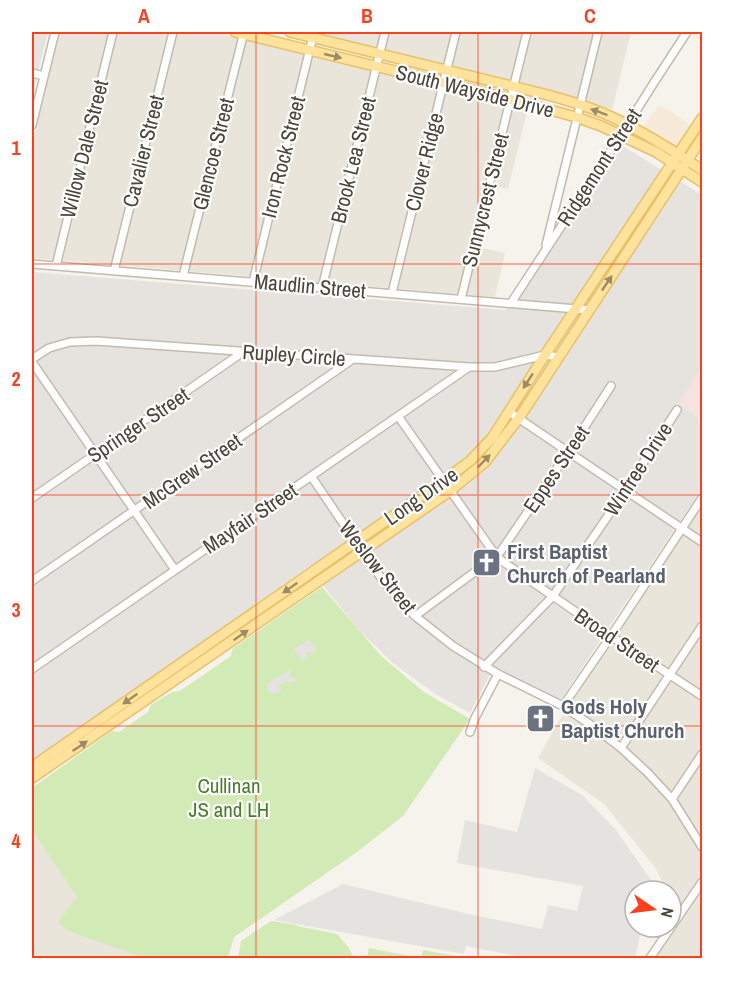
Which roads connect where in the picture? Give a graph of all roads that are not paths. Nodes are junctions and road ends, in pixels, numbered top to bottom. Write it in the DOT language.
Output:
graph roads {
  1 [pos="55,32"];
  2 [pos="113,32"];
  3 [pos="172,32"];
  4 [pos="241,32"];
  5 [pos="290,32"];
  6 [pos="384,32"];
  7 [pos="456,32"];
  8 [pos="527,32"];
  9 [pos="598,32"];
  10 [pos="687,32"];
  11 [pos="313,34"];
  12 [pos="309,50"];
  13 [pos="379,53"];
  14 [pos="376,66"];
  15 [pos="447,70"];
  16 [pos="32,73"];
  17 [pos="44,76"];
  18 [pos="443,82"];
  19 [pos="514,86"];
  20 [pos="510,99"];
  21 [pos="580,105"];
  22 [pos="576,117"];
  23 [pos="702,118"];
  24 [pos="32,125"];
  25 [pos="627,125"];
  26 [pos="621,135"];
  27 [pos="702,138"];
  28 [pos="679,155"];
  29 [pos="688,160"];
  30 [pos="673,163"];
  31 [pos="682,169"];
  32 [pos="702,170"];
  33 [pos="702,182"];
  34 [pos="642,210"];
  35 [pos="651,217"];
  36 [pos="544,251"];
  37 [pos="610,258"];
  38 [pos="32,264"];
  39 [pos="619,265"];
  40 [pos="56,266"];
  41 [pos="114,271"];
  42 [pos="183,276"];
  43 [pos="253,282"];
  44 [pos="322,288"];
  45 [pos="392,293"];
  46 [pos="461,299"];
  47 [pos="511,303"];
  48 [pos="576,309"];
  49 [pos="589,310"];
  50 [pos="243,352"];
  51 [pos="545,355"];
  52 [pos="559,357"];
  53 [pos="353,359"];
  54 [pos="32,360"];
  55 [pos="469,367"];
  56 [pos="610,386"];
  57 [pos="677,410"];
  58 [pos="509,411"];
  59 [pos="398,416"];
  60 [pos="519,418"];
  61 [pos="569,451"];
  62 [pos="95,454"];
  63 [pos="311,476"];
  64 [pos="443,481"];
  65 [pos="450,491"];
  66 [pos="625,491"];
  67 [pos="32,498"];
  68 [pos="702,498"];
  69 [pos="403,509"];
  70 [pos="134,511"];
  71 [pos="409,519"];
  72 [pos="683,529"];
  73 [pos="355,542"];
  74 [pos="702,542"];
  75 [pos="362,551"];
  76 [pos="497,556"];
  77 [pos="175,570"];
  78 [pos="310,574"];
  79 [pos="32,581"];
  80 [pos="317,582"];
  81 [pos="553,596"];
  82 [pos="260,609"];
  83 [pos="415,616"];
  84 [pos="266,618"];
  85 [pos="702,626"];
  86 [pos="611,636"];
  87 [pos="207,652"];
  88 [pos="484,667"];
  89 [pos="32,669"];
  90 [pos="498,674"];
  91 [pos="670,675"];
  92 [pos="154,683"];
  93 [pos="159,692"];
  94 [pos="702,696"];
  95 [pos="563,706"];
  96 [pos="99,720"];
  97 [pos="105,729"];
  98 [pos="470,732"];
  99 [pos="621,748"];
  100 [pos="702,754"];
  101 [pos="53,758"];
  102 [pos="32,767"];
  103 [pos="32,778"];
  104 [pos="672,799"];
  105 [pos="702,847"];
  106 [pos="702,882"];
  107 [pos="650,958"];
  1 -- 17 [label="street"];
  2 -- 40 [label="street, Willow Dale Street"];
  3 -- 41 [label="street, Cavalier Street"];
  4 -- 12 [label="main road, South Wayside Drive"];
  4 -- 42 [label="street, Glencoe Street"];
  5 -- 11 [label="main road, South Wayside Drive"];
  6 -- 13 [label="street, Brook Lea Street"];
  7 -- 15 [label="street, Clover Ridge"];
  8 -- 19 [label="street, Sunnycrest Street"];
  9 -- 21 [label="street"];
  10 -- 25 [label="street, Ridgemont Street"];
  11 -- 12 [label="street, Iron Rock Street"];
  11 -- 13 [label="main road, South Wayside Drive"];
  12 -- 14 [label="main road, South Wayside Drive, one-way"];
  12 -- 43 [label="street, Iron Rock Street"];
  13 -- 14 [label="street, Brook Lea Street"];
  13 -- 15 [label="main road, South Wayside Drive"];
  14 -- 18 [label="main road, South Wayside Drive"];
  14 -- 44 [label="street, Brook Lea Street"];
  15 -- 18 [label="street, Clover Ridge"];
  15 -- 19 [label="main road, South Wayside Drive"];
  16 -- 17 [label="street"];
  17 -- 24 [label="street"];
  18 -- 20 [label="main road, South Wayside Drive"];
  18 -- 45 [label="street, Clover Ridge"];
  19 -- 20 [label="street, Sunnycrest Street"];
  19 -- 21 [label="main road, South Wayside Drive"];
  20 -- 22 [label="main road, South Wayside Drive"];
  20 -- 46 [label="street, Sunnycrest Street"];
  21 -- 22 [label="street"];
  25 -- 21 [label="main road, South Wayside Drive, one-way"];
  22 -- 26 [label="main road, South Wayside Drive"];
  22 -- 36 [label="street"];
  23 -- 28 [label="main road, Long Drive"];
  25 -- 26 [label="street, Ridgemont Street"];
  25 -- 28 [label="main road, South Wayside Drive"];
  26 -- 30 [label="main road, South Wayside Drive"];
  26 -- 36 [label="street, Ridgemont Street"];
  27 -- 29 [label="main road, Long Drive"];
  28 -- 29 [label="main road, South Wayside Drive"];
  28 -- 30 [label="main road, Long Drive"];
  29 -- 31 [label="main road, Long Drive"];
  29 -- 32 [label="main road, South Wayside Drive"];
  30 -- 31 [label="main road, South Wayside Drive"];
  30 -- 34 [label="main road, Long Drive"];
  31 -- 33 [label="main road, South Wayside Drive"];
  31 -- 35 [label="main road, Long Drive"];
  34 -- 35 [label="main road"];
  34 -- 37 [label="main road, Long Drive"];
  35 -- 39 [label="main road, Long Drive"];
  36 -- 47 [label="street, Ridgemont Street"];
  37 -- 39 [label="main road"];
  37 -- 48 [label="main road, Long Drive"];
  38 -- 40 [label="street, Maudlin Street"];
  49 -- 39 [label="main road, Long Drive, one-way"];
  40 -- 41 [label="street, Maudlin Street"];
  41 -- 42 [label="street, Maudlin Street"];
  42 -- 43 [label="street, Maudlin Street"];
  43 -- 44 [label="street, Maudlin Street"];
  44 -- 45 [label="street, Maudlin Street"];
  45 -- 46 [label="street, Maudlin Street"];
  46 -- 47 [label="street, Maudlin Street"];
  47 -- 48 [label="street, Maudlin Street"];
  48 -- 49 [label="street, Maudlin Street"];
  48 -- 51 [label="main road, Long Drive"];
  49 -- 52 [label="main road, Long Drive"];
  50 -- 53 [label="street, Rupley Circle"];
  50 -- 54 [label="street, Rupley Circle"];
  50 -- 62 [label="street, Springer Street"];
  51 -- 52 [label="street, Rupley Circle"];
  51 -- 55 [label="street, Rupley Circle"];
  51 -- 58 [label="main road, Long Drive, one-way"];
  52 -- 60 [label="main road, Long Drive"];
  53 -- 55 [label="street, Rupley Circle"];
  53 -- 70 [label="street, McGrew Street"];
  54 -- 62 [label="street"];
  55 -- 59 [label="street, Mayfair Street"];
  56 -- 61 [label="street, Eppes Street"];
  57 -- 66 [label="street, Winfree Drive"];
  58 -- 60 [label="street"];
  58 -- 64 [label="main road, Long Drive"];
  59 -- 63 [label="street, Mayfair Street"];
  59 -- 64 [label="street, Broad Street"];
  60 -- 61 [label="street"];
  65 -- 60 [label="main road, Long Drive, one-way"];
  61 -- 66 [label="street"];
  61 -- 76 [label="street, Eppes Street"];
  62 -- 67 [label="street, Springer Street"];
  62 -- 70 [label="street"];
  63 -- 73 [label="street, Weslow Street"];
  63 -- 77 [label="street, Mayfair Street"];
  64 -- 65 [label="street, Broad Street"];
  64 -- 69 [label="main road, Long Drive"];
  65 -- 71 [label="main road, Long Drive"];
  65 -- 76 [label="street, Broad Street"];
  66 -- 72 [label="street"];
  66 -- 81 [label="street, Winfree Drive"];
  68 -- 72 [label="street"];
  69 -- 71 [label="main road"];
  69 -- 73 [label="main road, Long Drive"];
  70 -- 77 [label="street"];
  70 -- 79 [label="street, McGrew Street"];
  71 -- 75 [label="main road, Long Drive"];
  72 -- 74 [label="street"];
  72 -- 86 [label="street"];
  73 -- 75 [label="street, Weslow Street"];
  73 -- 78 [label="main road, Long Drive"];
  75 -- 80 [label="main road, Long Drive"];
  75 -- 83 [label="street, Weslow Street"];
  76 -- 81 [label="street, Broad Street"];
  76 -- 83 [label="street, Eppes Street"];
  77 -- 89 [label="street, Mayfair Street"];
  78 -- 80 [label="main road"];
  78 -- 82 [label="main road, Long Drive, one-way"];
  80 -- 84 [label="main road, Long Drive"];
  81 -- 86 [label="street, Broad Street"];
  81 -- 88 [label="street, Winfree Drive"];
  82 -- 84 [label="main road"];
  82 -- 87 [label="main road, Long Drive"];
  83 -- 88 [label="street, Weslow Street"];
  87 -- 84 [label="main road, Long Drive, one-way"];
  85 -- 91 [label="street"];
  86 -- 91 [label="street, Broad Street"];
  86 -- 95 [label="street"];
  87 -- 92 [label="main road, Long Drive"];
  87 -- 93 [label="main road, Long Drive"];
  88 -- 90 [label="street, Weslow Street"];
  90 -- 95 [label="street, Weslow Street"];
  90 -- 98 [label="street"];
  91 -- 94 [label="street, Broad Street"];
  91 -- 99 [label="street"];
  92 -- 93 [label="main road"];
  92 -- 96 [label="main road, Long Drive, one-way"];
  93 -- 97 [label="main road, Long Drive"];
  95 -- 99 [label="street, Weslow Street"];
  96 -- 97 [label="main road"];
  96 -- 101 [label="main road, Long Drive"];
  101 -- 97 [label="main road, Long Drive, one-way"];
  99 -- 104 [label="street, Weslow Street"];
  100 -- 104 [label="street"];
  101 -- 102 [label="main road, Long Drive"];
  101 -- 103 [label="main road, Long Drive"];
  104 -- 105 [label="street, Weslow Street"];
  106 -- 107 [label="street"];
}
